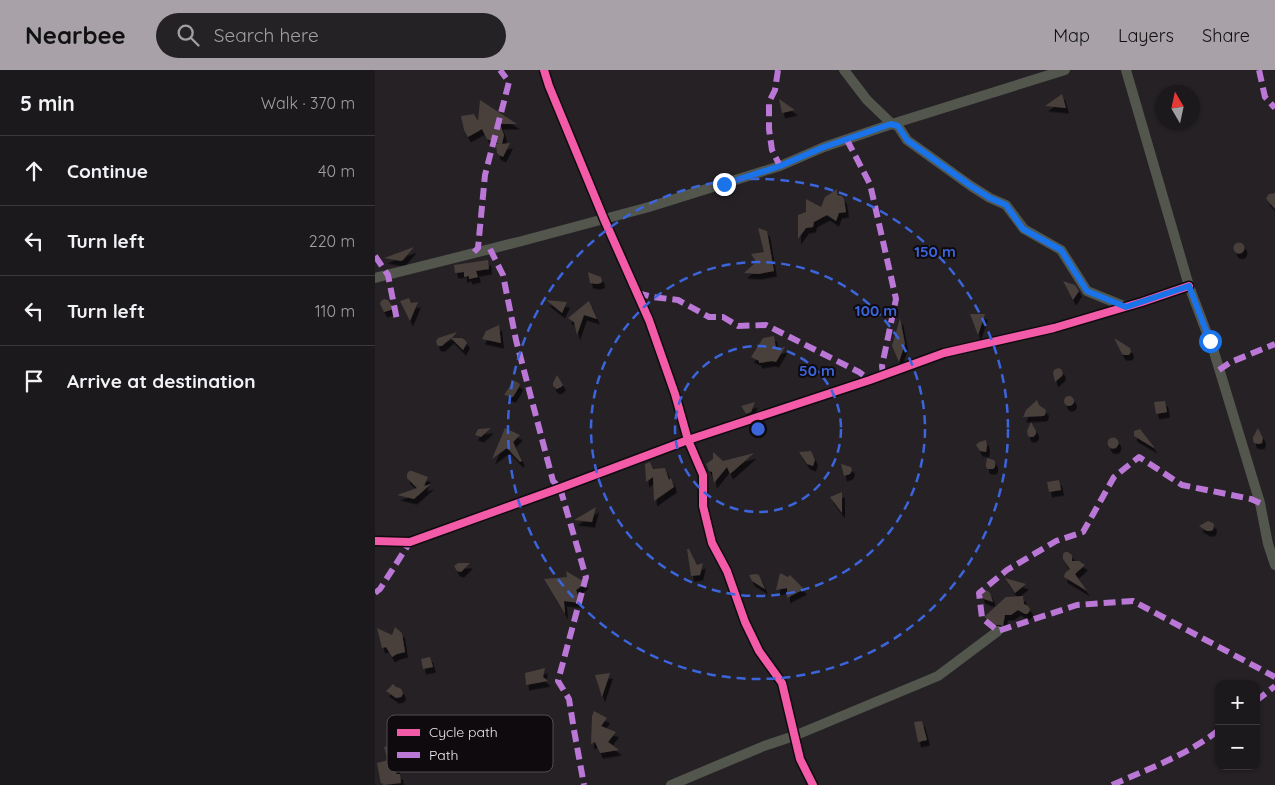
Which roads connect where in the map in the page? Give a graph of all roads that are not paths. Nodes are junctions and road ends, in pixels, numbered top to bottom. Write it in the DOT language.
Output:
graph roads {
  1 [pos="544,70"];
  2 [pos="844,70"];
  3 [pos="1065,70"];
  4 [pos="1126,70"];
  5 [pos="891,124"];
  6 [pos="605,218"];
  7 [pos="375,278"];
  8 [pos="1189,286"];
  9 [pos="1126,307"];
  10 [pos="688,440"];
  11 [pos="375,541"];
  12 [pos="1275,565"];
  13 [pos="998,631"];
  14 [pos="793,736"];
  15 [pos="671,785"];
  16 [pos="813,785"];
  1 -- 6 [label="street"];
  2 -- 5 [label="street"];
  3 -- 5 [label="street"];
  4 -- 8 [label="street"];
  5 -- 6 [label="street"];
  5 -- 9 [label="street"];
  6 -- 7 [label="street"];
  6 -- 10 [label="street"];
  8 -- 9 [label="street"];
  8 -- 12 [label="street"];
  9 -- 10 [label="street"];
  10 -- 11 [label="street"];
  10 -- 14 [label="street"];
  13 -- 14 [label="street"];
  14 -- 15 [label="street"];
  14 -- 16 [label="street"];
}
